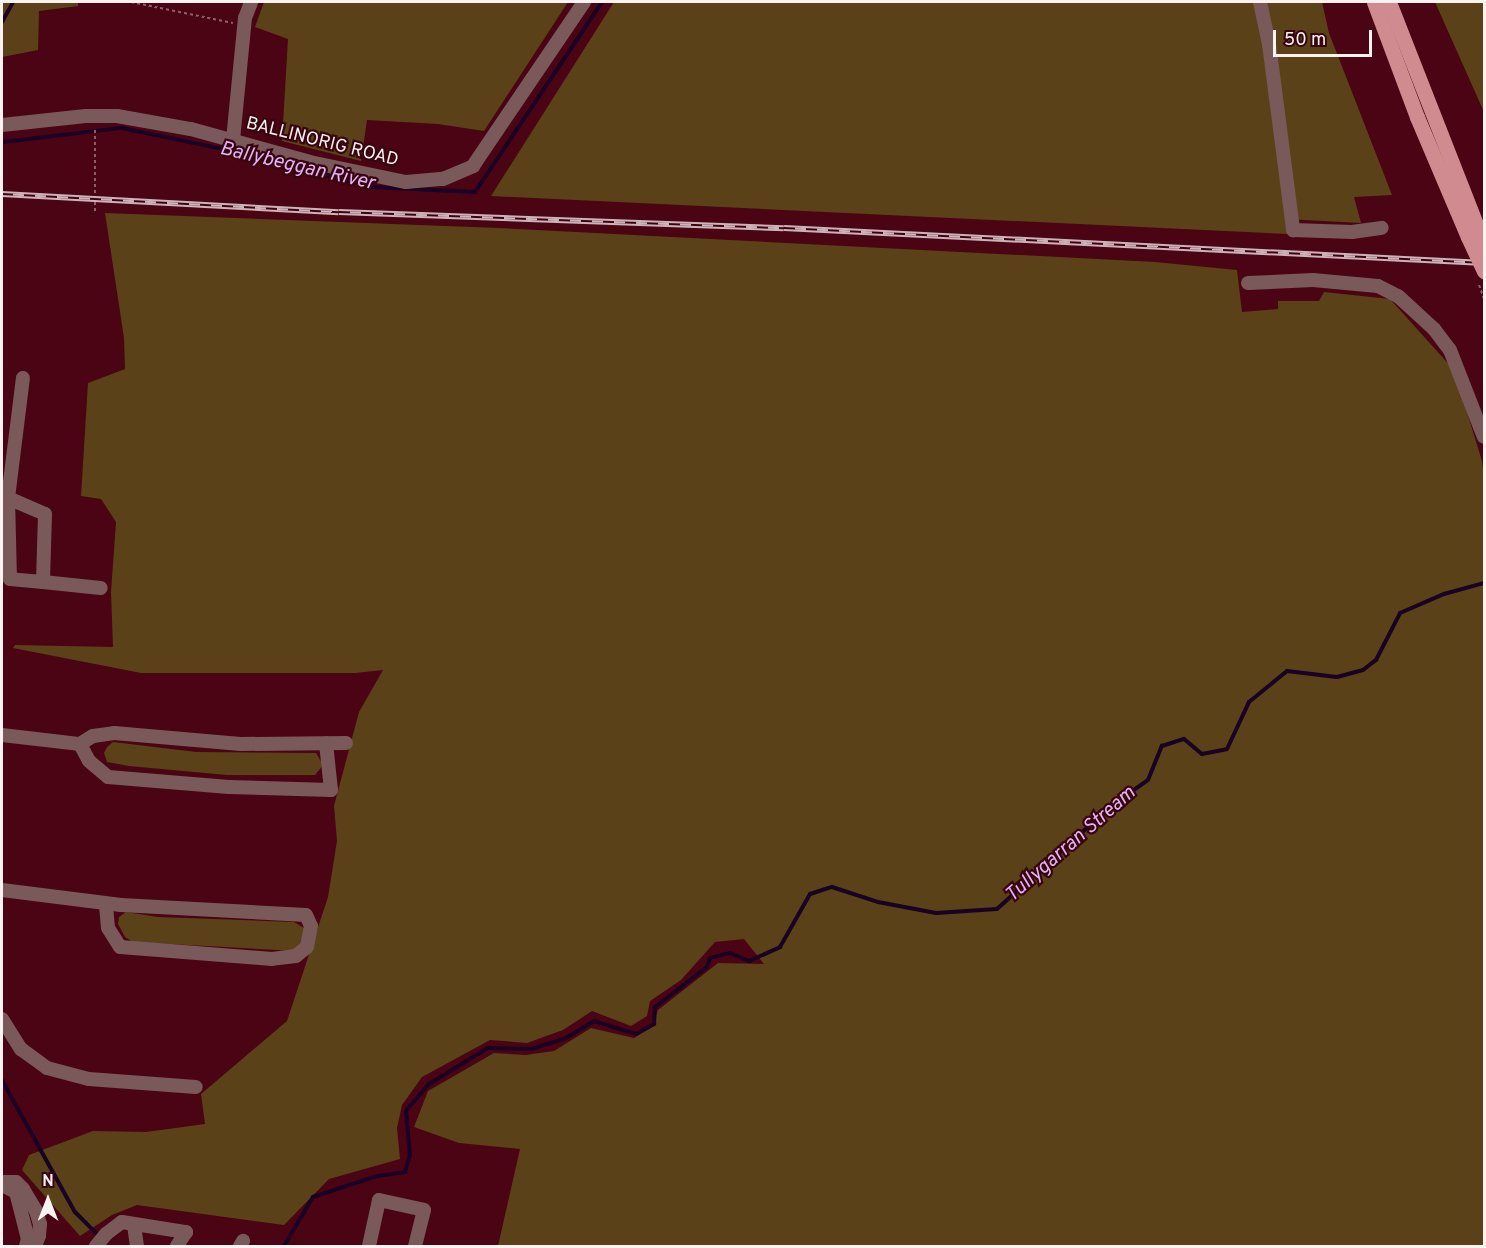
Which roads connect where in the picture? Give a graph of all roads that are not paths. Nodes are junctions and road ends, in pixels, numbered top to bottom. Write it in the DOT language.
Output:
graph roads {
  1 [pos="251,2"];
  2 [pos="584,2"];
  3 [pos="1260,2"];
  4 [pos="1374,2"];
  5 [pos="1389,2"];
  6 [pos="2,126"];
  7 [pos="233,140"];
  8 [pos="1382,228"];
  9 [pos="1478,240"];
  10 [pos="1481,277"];
  11 [pos="1248,283"];
  12 [pos="23,378"];
  13 [pos="1485,437"];
  14 [pos="5,492"];
  15 [pos="43,582"];
  16 [pos="101,588"];
  17 [pos="2,735"];
  18 [pos="326,743"];
  19 [pos="346,743"];
  20 [pos="80,744"];
  21 [pos="2,890"];
  22 [pos="106,904"];
  23 [pos="2,1019"];
  24 [pos="196,1087"];
  25 [pos="2,1182"];
  26 [pos="2,1188"];
  27 [pos="134,1225"];
  28 [pos="30,1245"];
  29 [pos="96,1246"];
  30 [pos="136,1246"];
  31 [pos="177,1246"];
  32 [pos="369,1246"];
  33 [pos="415,1246"];
  1 -- 7 [label="street"];
  2 -- 7 [label="street, BALLINORIG ROAD"];
  3 -- 8 [label="street"];
  4 -- 9 [label="main road"];
  5 -- 9 [label="main road"];
  6 -- 7 [label="street, BALLINORIG ROAD"];
  9 -- 10 [label="main road, bridge"];
  11 -- 13 [label="street"];
  12 -- 14 [label="street"];
  14 -- 15 [label="street"];
  14 -- 15 [label="street"];
  15 -- 16 [label="street"];
  17 -- 20 [label="street"];
  18 -- 19 [label="street"];
  18 -- 20 [label="street"];
  18 -- 20 [label="street"];
  21 -- 22 [label="street"];
  22 -- 22 [label="street"];
  23 -- 24 [label="street"];
  25 -- 28 [label="street"];
  26 -- 28 [label="street"];
  27 -- 29 [label="street"];
  27 -- 30 [label="street"];
  27 -- 31 [label="street"];
  32 -- 33 [label="street"];
}
